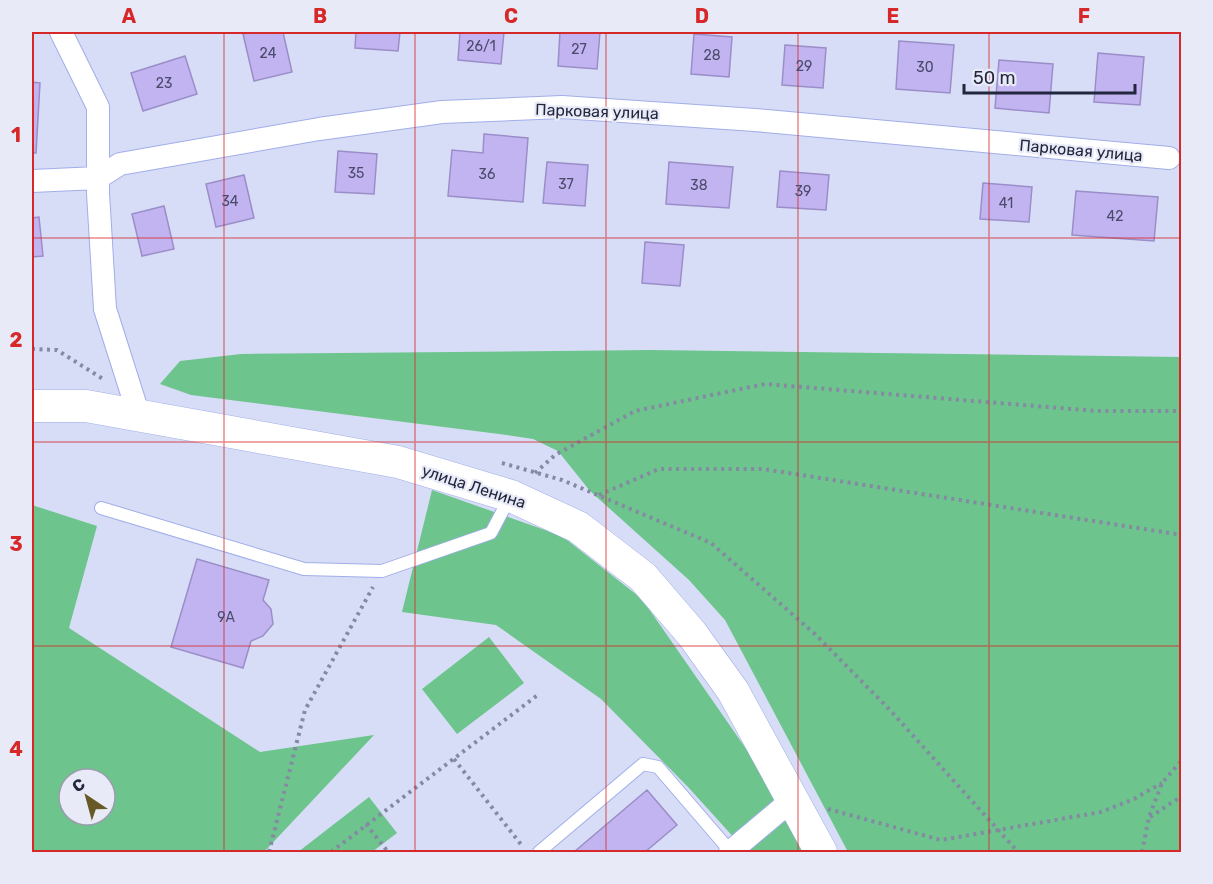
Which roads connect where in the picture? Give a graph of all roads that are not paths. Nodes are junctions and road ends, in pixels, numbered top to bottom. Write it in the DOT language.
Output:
graph roads {
  1 [pos="61,32"];
  2 [pos="1168,158"];
  3 [pos="98,178"];
  4 [pos="32,181"];
  5 [pos="32,406"];
  6 [pos="136,407"];
  7 [pos="511,496"];
  8 [pos="101,508"];
  9 [pos="793,799"];
  10 [pos="540,852"];
  11 [pos="730,852"];
  12 [pos="821,852"];
  1 -- 3 [label="street"];
  2 -- 3 [label="street, Парковая улица"];
  3 -- 4 [label="street, Парковая улица"];
  3 -- 6 [label="street"];
  5 -- 6 [label="street, улица Ленина"];
  6 -- 7 [label="street, улица Ленина"];
  7 -- 8 [label="lane"];
  7 -- 9 [label="street, улица Ленина"];
  9 -- 11 [label="street"];
  9 -- 12 [label="street, улица Ленина"];
  10 -- 11 [label="lane"];
}
